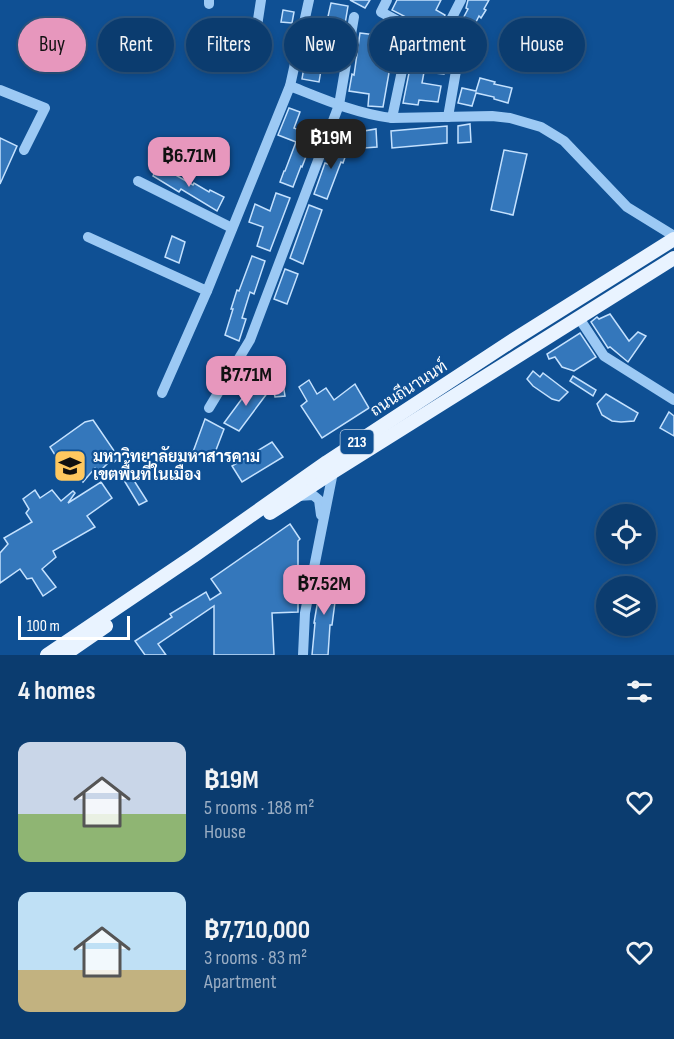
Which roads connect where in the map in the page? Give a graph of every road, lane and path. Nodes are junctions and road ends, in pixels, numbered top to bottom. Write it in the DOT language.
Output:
graph roads {
  1 [pos="261,0"];
  2 [pos="309,0"];
  3 [pos="387,0"];
  4 [pos="461,0"];
  5 [pos="354,17"];
  6 [pos="258,18"];
  7 [pos="392,18"];
  8 [pos="452,18"];
  9 [pos="402,72"];
  10 [pos="456,72"];
  11 [pos="290,86"];
  12 [pos="0,90"];
  13 [pos="339,105"];
  14 [pos="448,117"];
  15 [pos="392,118"];
  16 [pos="24,150"];
  17 [pos="138,181"];
  18 [pos="232,228"];
  19 [pos="88,237"];
  20 [pos="674,237"];
  21 [pos="674,258"];
  22 [pos="207,291"];
  23 [pos="579,318"];
  24 [pos="162,393"];
  25 [pos="674,400"];
  26 [pos="209,408"];
  27 [pos="333,472"];
  28 [pos="294,497"];
  29 [pos="321,531"];
  30 [pos="47,655"];
  31 [pos="64,655"];
  32 [pos="303,655"];
  1 -- 6 [label="street"];
  2 -- 11 [label="street"];
  3 -- 7 [label="street"];
  4 -- 8 [label="street"];
  5 -- 13 [label="street"];
  9 -- 15 [label="street"];
  10 -- 14 [label="street"];
  11 -- 13 [label="street"];
  11 -- 18 [label="street"];
  12 -- 16 [label="street"];
  13 -- 15 [label="street"];
  13 -- 26 [label="street"];
  14 -- 15 [label="street"];
  14 -- 20 [label="street"];
  17 -- 18 [label="street"];
  18 -- 22 [label="street"];
  19 -- 22 [label="street"];
  20 -- 30 [label="main road, ถนนถีนานนท์ / 213"];
  21 -- 23 [label="main road, ถนนถีนานนท์ / 213"];
  22 -- 24 [label="street"];
  23 -- 25 [label="street"];
  23 -- 27 [label="main road, ถนนถีนานนท์ / 213"];
  27 -- 28 [label="main road, ถนนถีนานนท์ / 213"];
  27 -- 29 [label="street"];
  28 -- 29 [label="street"];
  28 -- 31 [label="main road, ถนนถีนานนท์ / 213"];
  29 -- 32 [label="street"];
}
